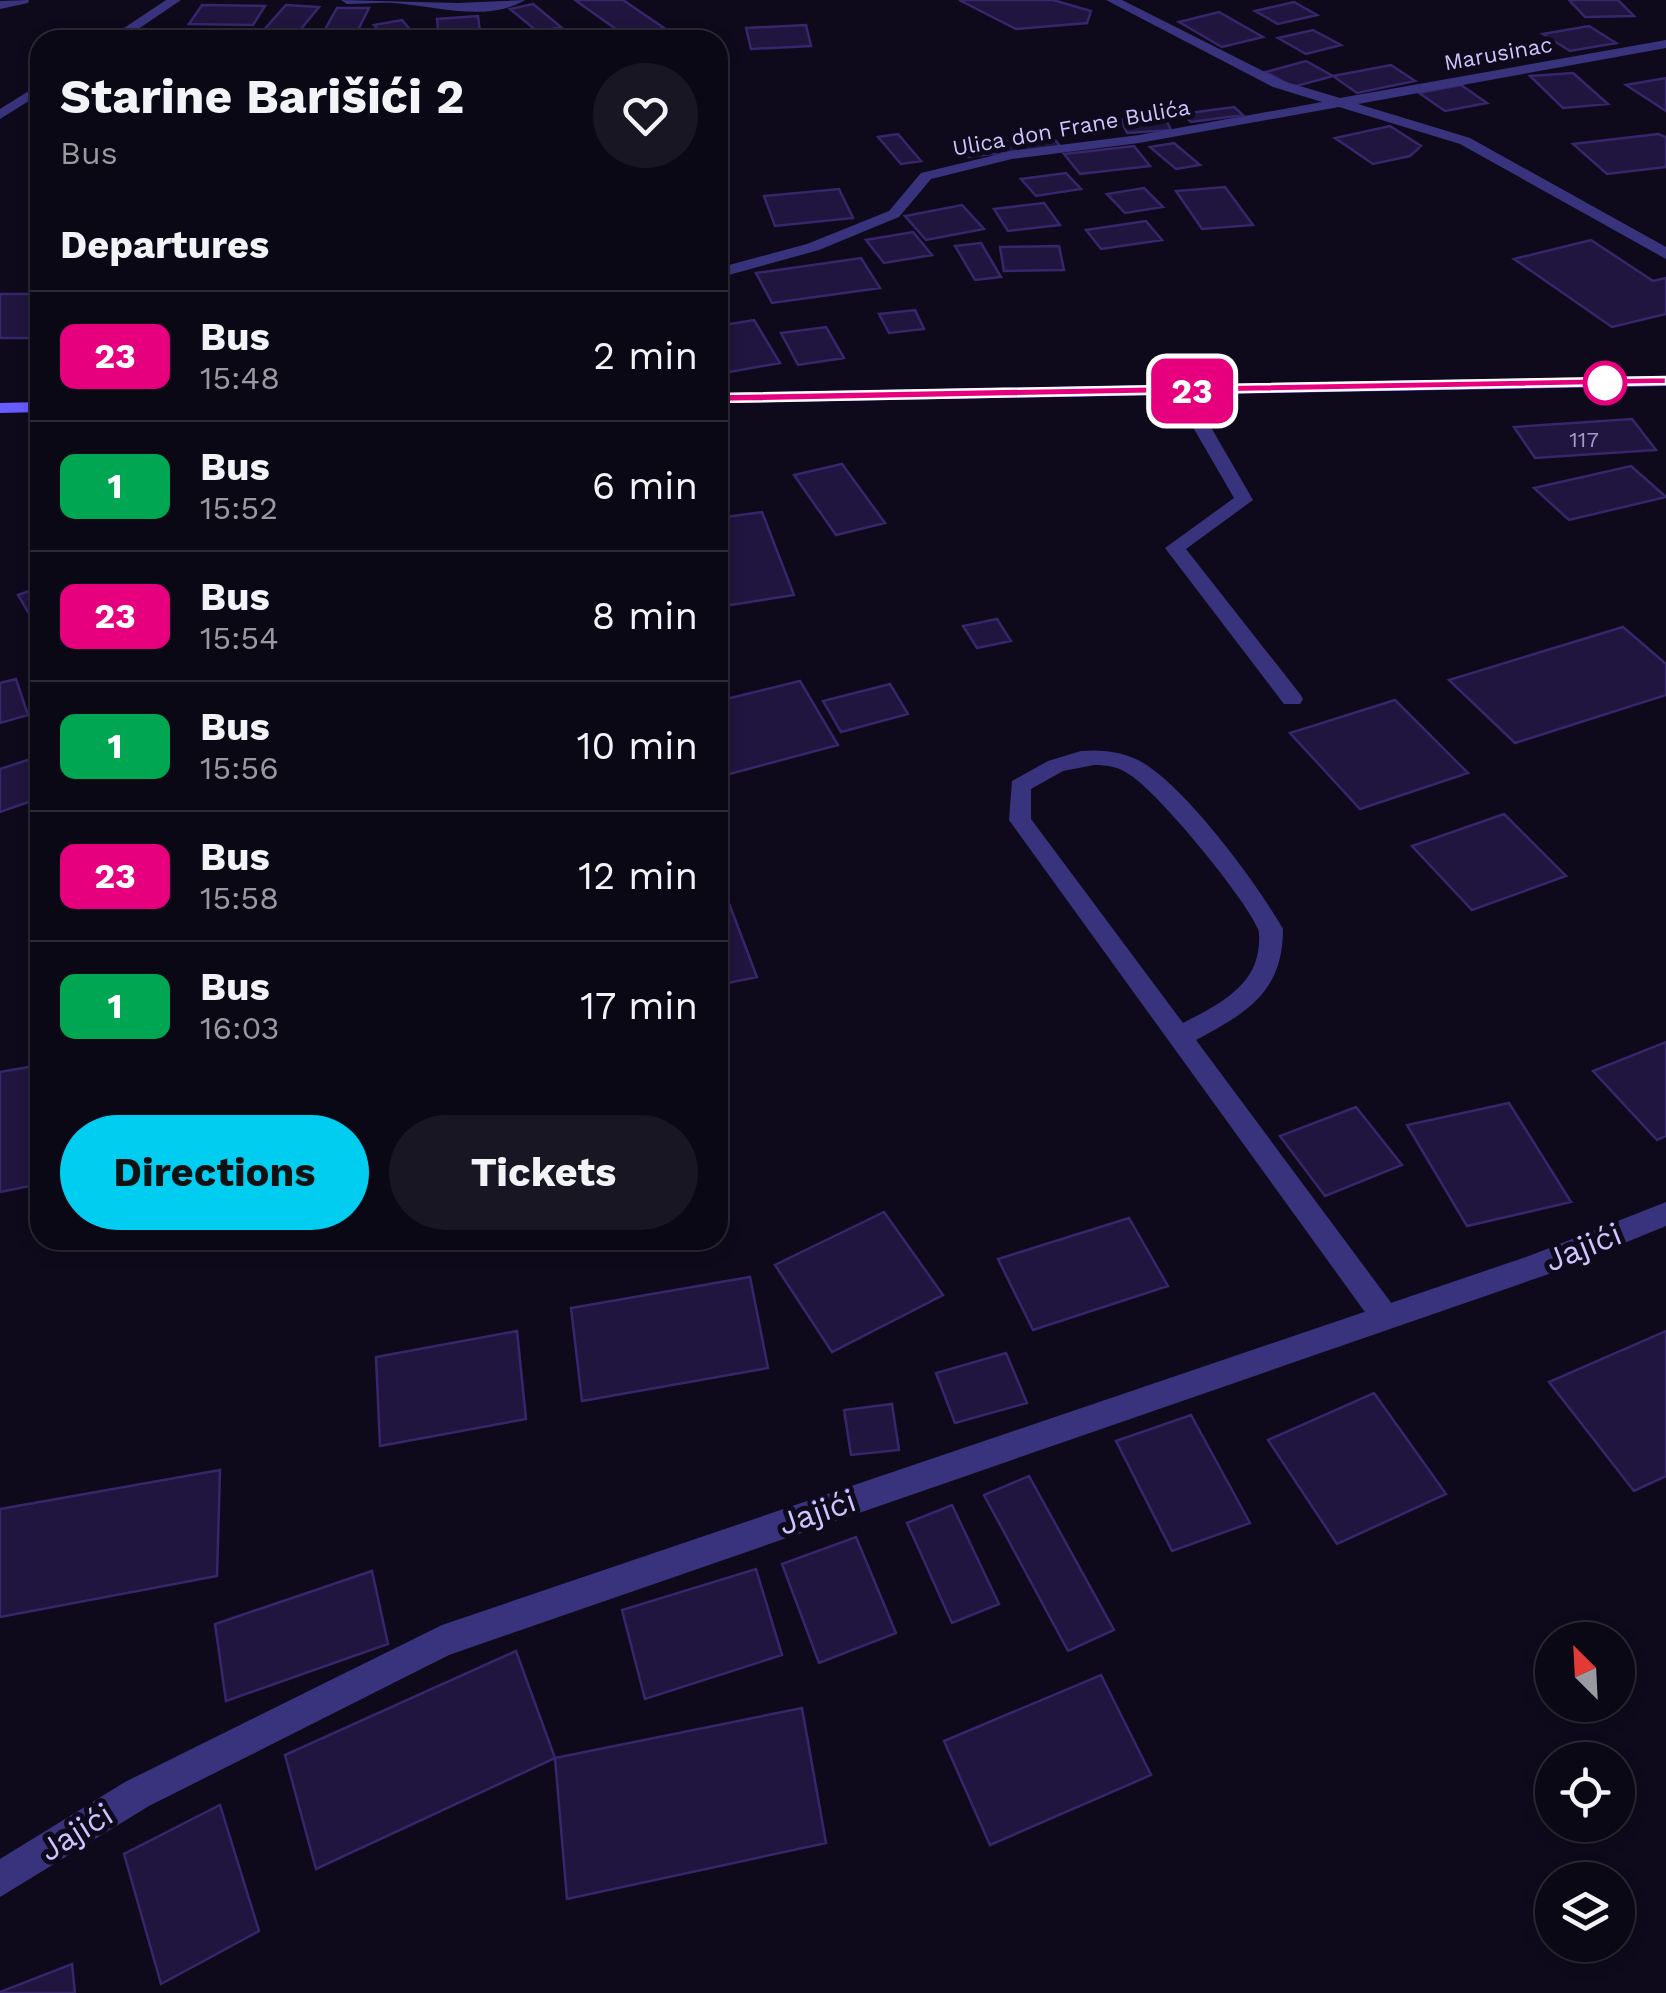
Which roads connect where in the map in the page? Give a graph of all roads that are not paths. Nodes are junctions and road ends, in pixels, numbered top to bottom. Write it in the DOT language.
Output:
graph roads {
  1 [pos="23,0"];
  2 [pos="175,0"];
  3 [pos="346,0"];
  4 [pos="389,0"];
  5 [pos="397,0"];
  6 [pos="520,0"];
  7 [pos="1112,0"];
  8 [pos="0,5"];
  9 [pos="129,30"];
  10 [pos="1666,44"];
  11 [pos="30,95"];
  12 [pos="1338,102"];
  13 [pos="0,116"];
  14 [pos="1666,254"];
  15 [pos="728,270"];
  16 [pos="1666,381"];
  17 [pos="1181,392"];
  18 [pos="728,398"];
  19 [pos="30,407"];
  20 [pos="0,408"];
  21 [pos="1292,699"];
  22 [pos="1179,1037"];
  23 [pos="1666,1214"];
  24 [pos="1385,1318"];
  25 [pos="0,1879"];
  1 -- 8 [label="street"];
  2 -- 9 [label="street"];
  3 -- 4 [label="street"];
  5 -- 6 [label="street"];
  7 -- 12 [label="street"];
  10 -- 12 [label="street, Marusinac"];
  11 -- 13 [label="street"];
  12 -- 14 [label="street"];
  12 -- 15 [label="street, Ulica don Frane Bulića"];
  16 -- 17 [label="street"];
  17 -- 18 [label="street"];
  17 -- 21 [label="street"];
  19 -- 20 [label="street"];
  22 -- 22 [label="street"];
  22 -- 24 [label="street"];
  23 -- 24 [label="street, Jajići"];
  24 -- 25 [label="street, Jajići"];
}
